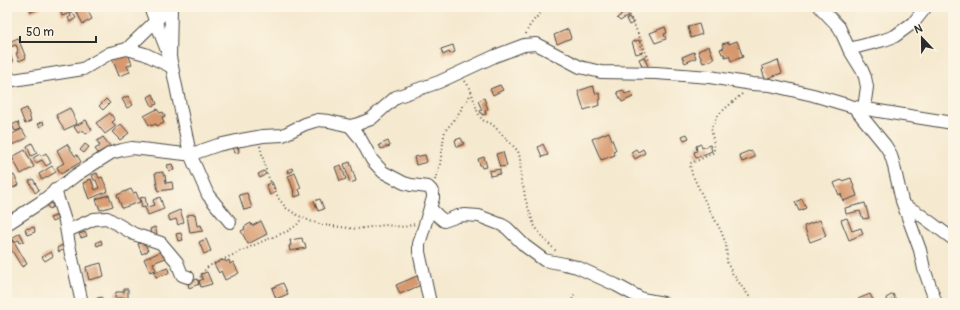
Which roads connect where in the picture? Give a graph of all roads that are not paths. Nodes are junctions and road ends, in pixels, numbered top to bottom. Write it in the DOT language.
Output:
graph roads {
  1 [pos="150,7"];
  2 [pos="171,7"];
  3 [pos="820,7"];
  4 [pos="926,7"];
  5 [pos="155,22"];
  6 [pos="127,49"];
  7 [pos="849,49"];
  8 [pos="171,62"];
  9 [pos="7,82"];
  10 [pos="859,108"];
  11 [pos="953,123"];
  12 [pos="350,126"];
  13 [pos="190,154"];
  14 [pos="55,190"];
  15 [pos="904,205"];
  16 [pos="428,214"];
  17 [pos="230,222"];
  18 [pos="7,224"];
  19 [pos="67,231"];
  20 [pos="953,239"];
  21 [pos="188,277"];
  22 [pos="82,303"];
  23 [pos="430,303"];
  24 [pos="663,303"];
  25 [pos="936,303"];
  1 -- 5 [label="street"];
  2 -- 5 [label="street"];
  2 -- 8 [label="street"];
  3 -- 7 [label="street"];
  4 -- 7 [label="street"];
  5 -- 6 [label="street"];
  5 -- 8 [label="street"];
  6 -- 8 [label="street"];
  6 -- 9 [label="street"];
  7 -- 10 [label="street"];
  8 -- 13 [label="street"];
  10 -- 11 [label="street"];
  10 -- 12 [label="street"];
  10 -- 15 [label="street"];
  12 -- 13 [label="street"];
  12 -- 16 [label="street"];
  13 -- 14 [label="street"];
  13 -- 17 [label="street"];
  14 -- 18 [label="street"];
  14 -- 19 [label="street"];
  15 -- 20 [label="street"];
  15 -- 25 [label="street"];
  16 -- 23 [label="street"];
  16 -- 24 [label="street"];
  19 -- 21 [label="street"];
  19 -- 22 [label="street"];
}
